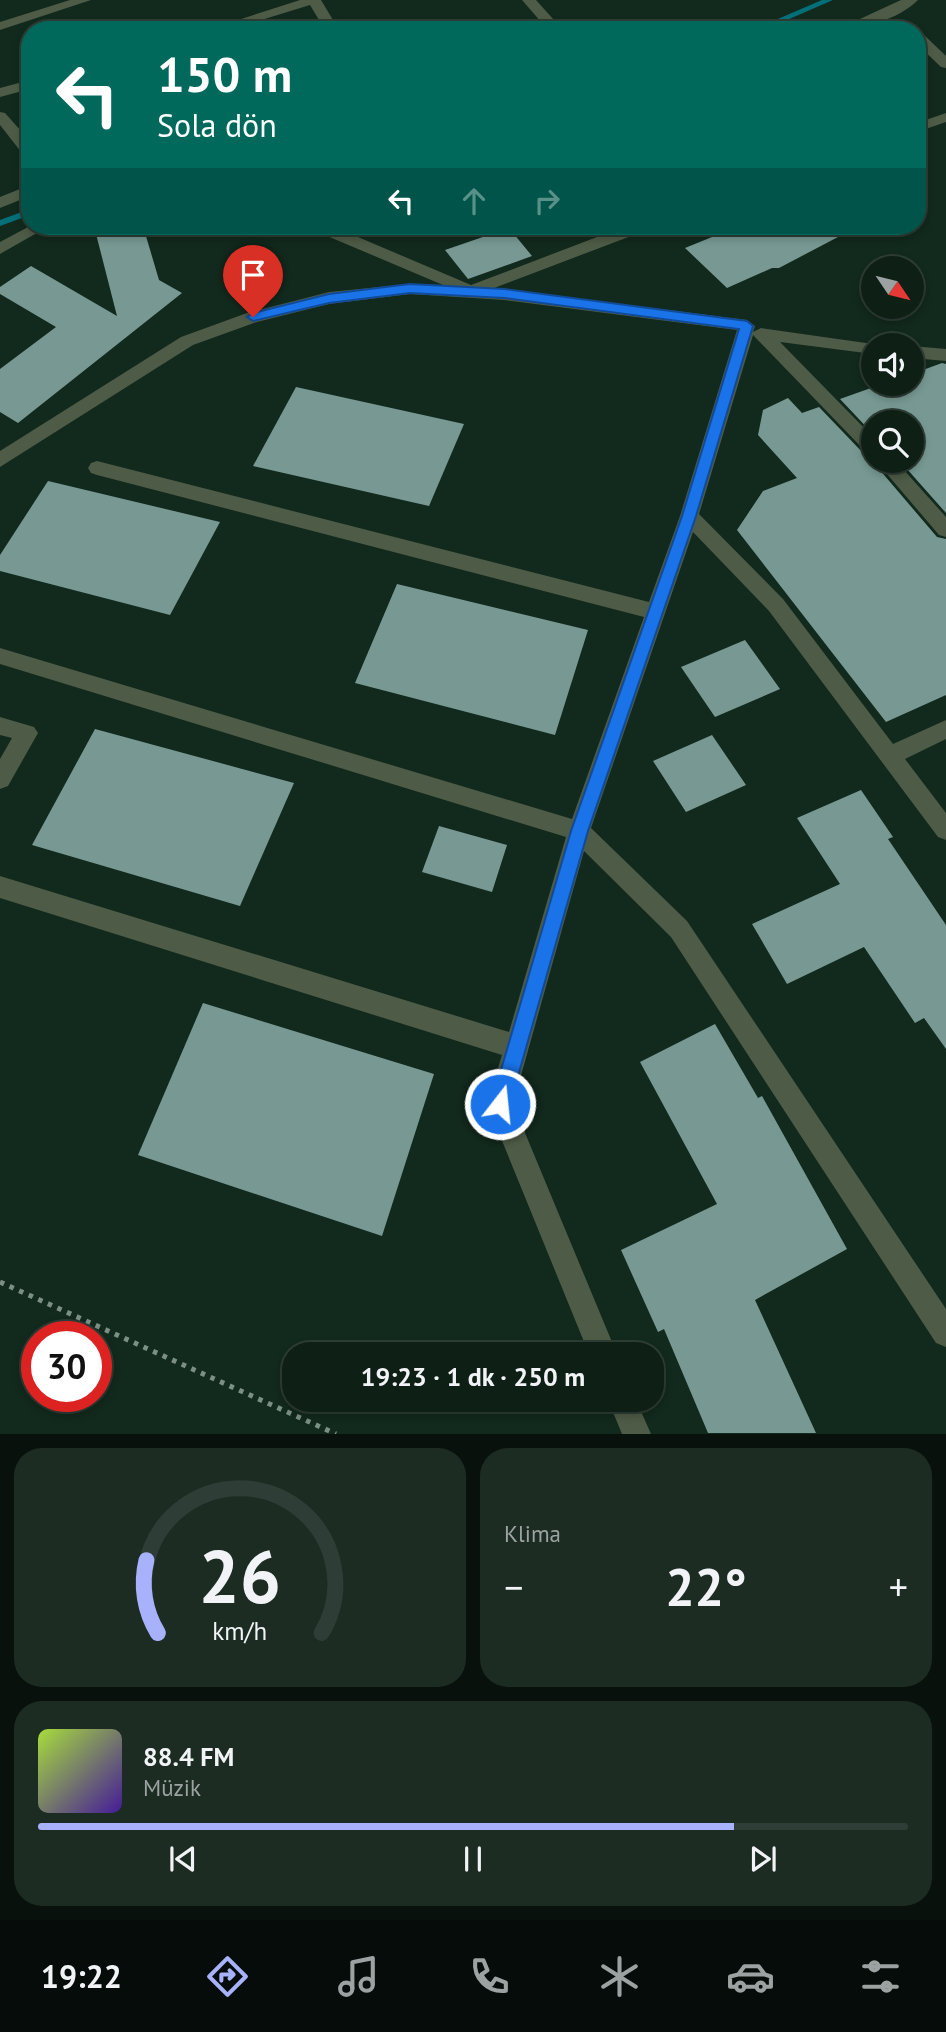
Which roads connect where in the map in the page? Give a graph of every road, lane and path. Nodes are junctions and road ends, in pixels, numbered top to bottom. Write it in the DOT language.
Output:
graph roads {
  1 [pos="84,0"];
  2 [pos="529,0"];
  3 [pos="911,0"];
  4 [pos="244,21"];
  5 [pos="327,21"];
  6 [pos="548,21"];
  7 [pos="877,21"];
  8 [pos="0,26"];
  9 [pos="926,45"];
  10 [pos="946,65"];
  11 [pos="21,87"];
  12 [pos="0,93"];
  13 [pos="0,116"];
  14 [pos="946,117"];
  15 [pos="926,125"];
  16 [pos="21,140"];
  17 [pos="21,194"];
  18 [pos="0,203"];
  19 [pos="25,235"];
  20 [pos="340,235"];
  21 [pos="615,235"];
  22 [pos="0,249"];
  23 [pos="471,292"];
  24 [pos="755,331"];
  25 [pos="861,346"];
  26 [pos="924,353"];
  27 [pos="946,355"];
  28 [pos="861,436"];
  29 [pos="0,460"];
  30 [pos="97,468"];
  31 [pos="896,473"];
  32 [pos="689,516"];
  33 [pos="946,530"];
  34 [pos="655,612"];
  35 [pos="0,656"];
  36 [pos="0,726"];
  37 [pos="946,729"];
  38 [pos="891,755"];
  39 [pos="0,779"];
  40 [pos="946,830"];
  41 [pos="579,831"];
  42 [pos="0,887"];
  43 [pos="517,1047"];
  44 [pos="0,1282"];
  45 [pos="946,1333"];
  46 [pos="598,1342"];
  47 [pos="627,1412"];
  48 [pos="336,1433"];
  49 [pos="637,1433"];
  1 -- 8 [label="street"];
  2 -- 6 [label="street"];
  3 -- 7 [label="street"];
  4 -- 5 [label="street"];
  9 -- 10 [label="street"];
  11 -- 12 [label="street"];
  13 -- 16 [label="street"];
  14 -- 15 [label="street"];
  17 -- 18 [label="street"];
  19 -- 22 [label="street"];
  20 -- 23 [label="street"];
  21 -- 23 [label="street"];
  23 -- 24 [label="street"];
  23 -- 29 [label="street"];
  24 -- 25 [label="street"];
  24 -- 28 [label="street"];
  24 -- 32 [label="street"];
  26 -- 27 [label="street"];
  30 -- 34 [label="street"];
  31 -- 33 [label="street"];
  32 -- 34 [label="street"];
  32 -- 38 [label="street"];
  34 -- 41 [label="street"];
  35 -- 41 [label="street"];
  36 -- 39 [label="street"];
  37 -- 38 [label="street"];
  38 -- 40 [label="street"];
  41 -- 43 [label="street"];
  41 -- 45 [label="street"];
  42 -- 43 [label="street"];
  43 -- 46 [label="street"];
  44 -- 48 [label="path"];
  47 -- 49 [label="street"];
}
